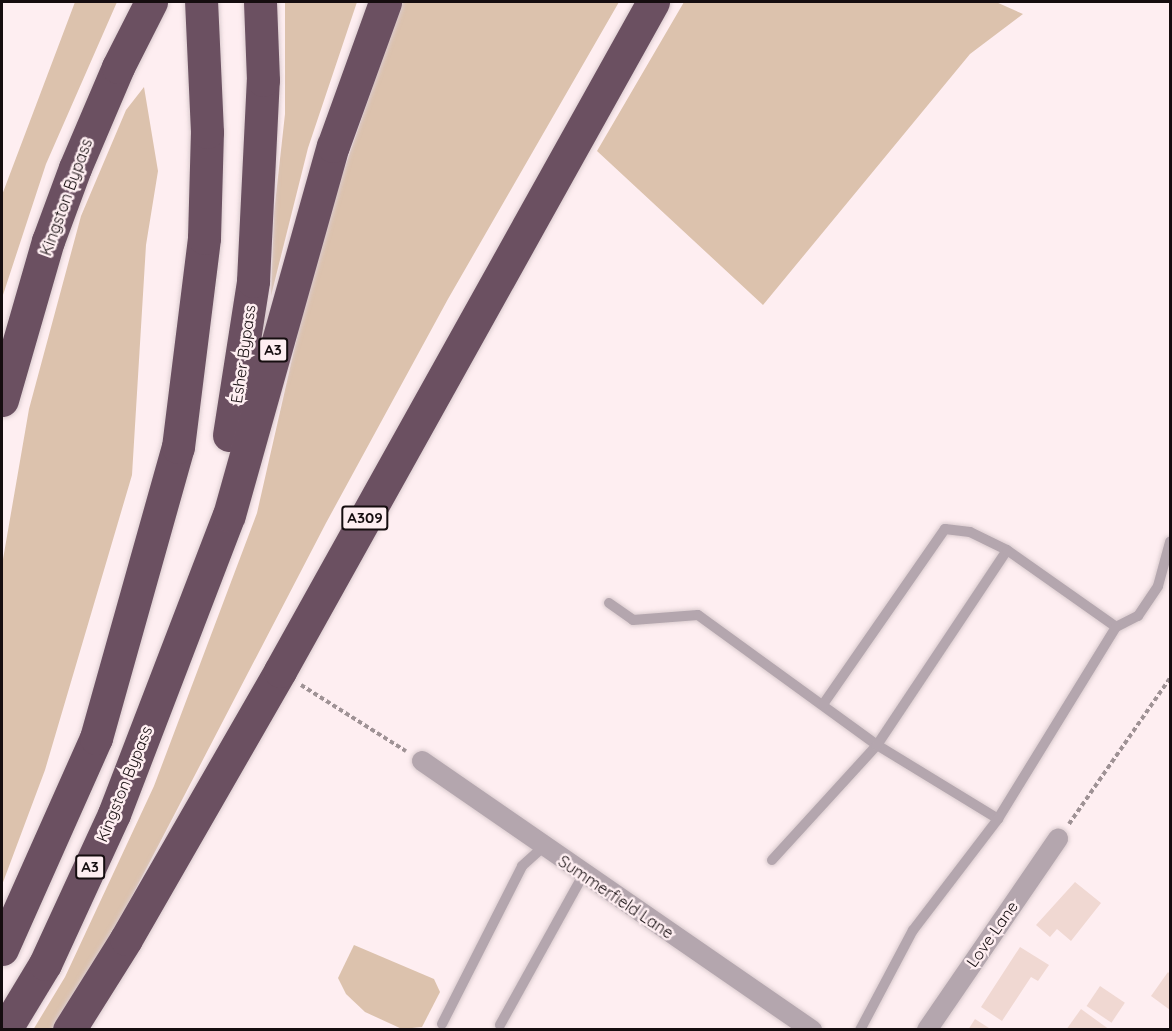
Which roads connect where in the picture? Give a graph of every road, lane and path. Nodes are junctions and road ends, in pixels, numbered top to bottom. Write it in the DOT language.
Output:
graph roads {
  1 [pos="201,2"];
  2 [pos="260,2"];
  3 [pos="385,2"];
  4 [pos="653,2"];
  5 [pos="147,9"];
  6 [pos="2,399"];
  7 [pos="1170,542"];
  8 [pos="1007,550"];
  9 [pos="609,603"];
  10 [pos="1116,627"];
  11 [pos="280,671"];
  12 [pos="1170,678"];
  13 [pos="158,697"];
  14 [pos="825,704"];
  15 [pos="877,745"];
  16 [pos="422,762"];
  17 [pos="999,819"];
  18 [pos="1058,839"];
  19 [pos="543,847"];
  20 [pos="772,860"];
  21 [pos="583,875"];
  22 [pos="2,950"];
  23 [pos="442,1024"];
  24 [pos="500,1025"];
  25 [pos="6,1029"];
  26 [pos="69,1029"];
  27 [pos="813,1029"];
  28 [pos="861,1029"];
  29 [pos="927,1029"];
  1 -- 22 [label="highway"];
  2 -- 13 [label="highway, Esher Bypass / A3"];
  3 -- 13 [label="highway, A3"];
  4 -- 11 [label="highway, A309"];
  5 -- 6 [label="highway, Kingston Bypass"];
  7 -- 10 [label="lane"];
  8 -- 10 [label="lane"];
  8 -- 14 [label="lane"];
  8 -- 15 [label="lane"];
  9 -- 14 [label="lane"];
  10 -- 17 [label="lane"];
  11 -- 16 [label="path"];
  11 -- 26 [label="highway, A309"];
  12 -- 18 [label="path"];
  13 -- 25 [label="highway, Kingston Bypass / A3"];
  14 -- 15 [label="lane"];
  15 -- 17 [label="lane"];
  15 -- 20 [label="lane"];
  16 -- 19 [label="street, Summerfield Lane"];
  17 -- 28 [label="lane"];
  18 -- 29 [label="street, Love Lane"];
  19 -- 21 [label="street, Summerfield Lane"];
  19 -- 23 [label="lane"];
  21 -- 24 [label="lane"];
  21 -- 27 [label="street, Summerfield Lane"];
}
